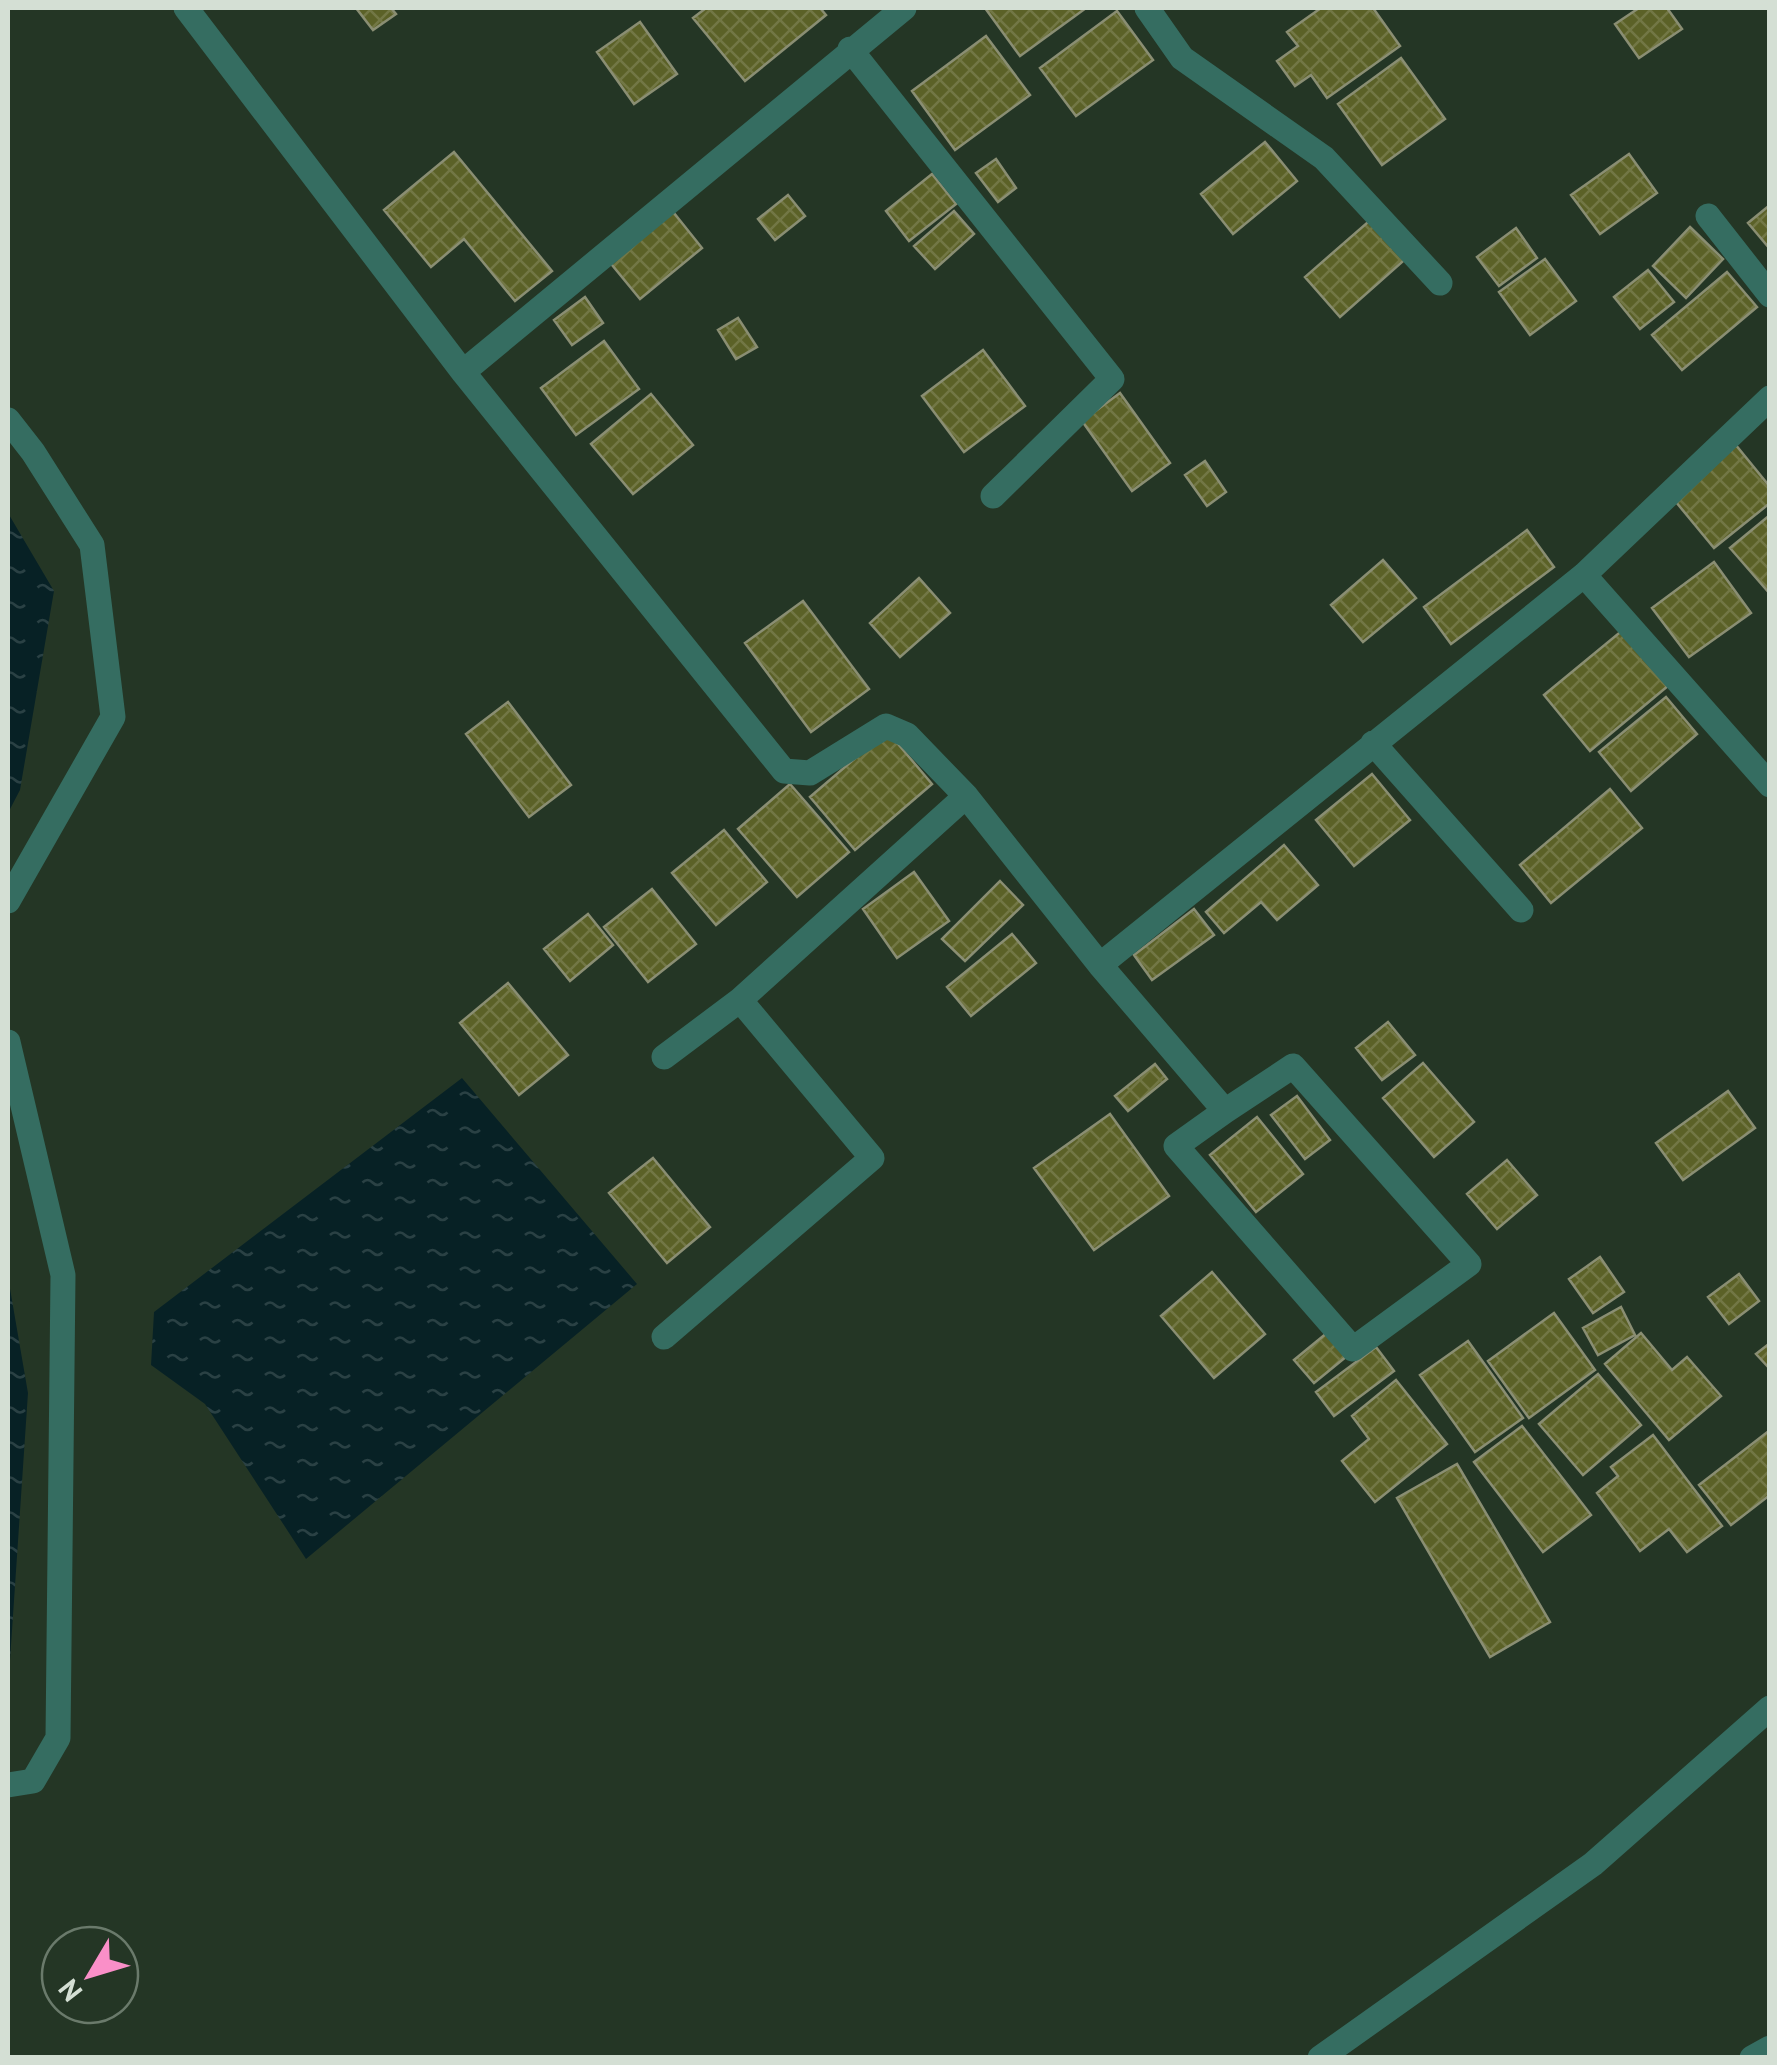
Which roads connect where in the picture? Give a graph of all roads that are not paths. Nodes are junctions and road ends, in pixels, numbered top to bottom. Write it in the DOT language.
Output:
graph roads {
  1 [pos="186,8"];
  2 [pos="904,8"];
  3 [pos="1147,8"];
  4 [pos="850,49"];
  5 [pos="1708,216"];
  6 [pos="1440,283"];
  7 [pos="1770,295"];
  8 [pos="463,372"];
  9 [pos="1770,398"];
  10 [pos="8,420"];
  11 [pos="993,496"];
  12 [pos="1584,575"];
  13 [pos="1373,743"];
  14 [pos="1770,786"];
  15 [pos="966,796"];
  16 [pos="8,901"];
  17 [pos="1521,910"];
  18 [pos="1100,965"];
  19 [pos="740,1000"];
  20 [pos="8,1042"];
  21 [pos="664,1056"];
  22 [pos="1225,1111"];
  23 [pos="664,1337"];
  24 [pos="1770,1708"];
  25 [pos="8,1784"];
  26 [pos="1770,2048"];
  27 [pos="1320,2058"];
  28 [pos="1752,2058"];
  1 -- 8 [label="street"];
  2 -- 4 [label="street"];
  3 -- 6 [label="street"];
  4 -- 8 [label="street"];
  4 -- 11 [label="street"];
  5 -- 7 [label="street"];
  8 -- 15 [label="street"];
  9 -- 12 [label="street"];
  10 -- 16 [label="street"];
  12 -- 13 [label="street"];
  12 -- 14 [label="street"];
  13 -- 17 [label="street"];
  13 -- 18 [label="street"];
  15 -- 18 [label="street"];
  15 -- 19 [label="street"];
  18 -- 22 [label="street"];
  19 -- 21 [label="street"];
  19 -- 23 [label="street"];
  20 -- 25 [label="street"];
  22 -- 22 [label="street"];
  24 -- 27 [label="street"];
  26 -- 28 [label="street"];
}
